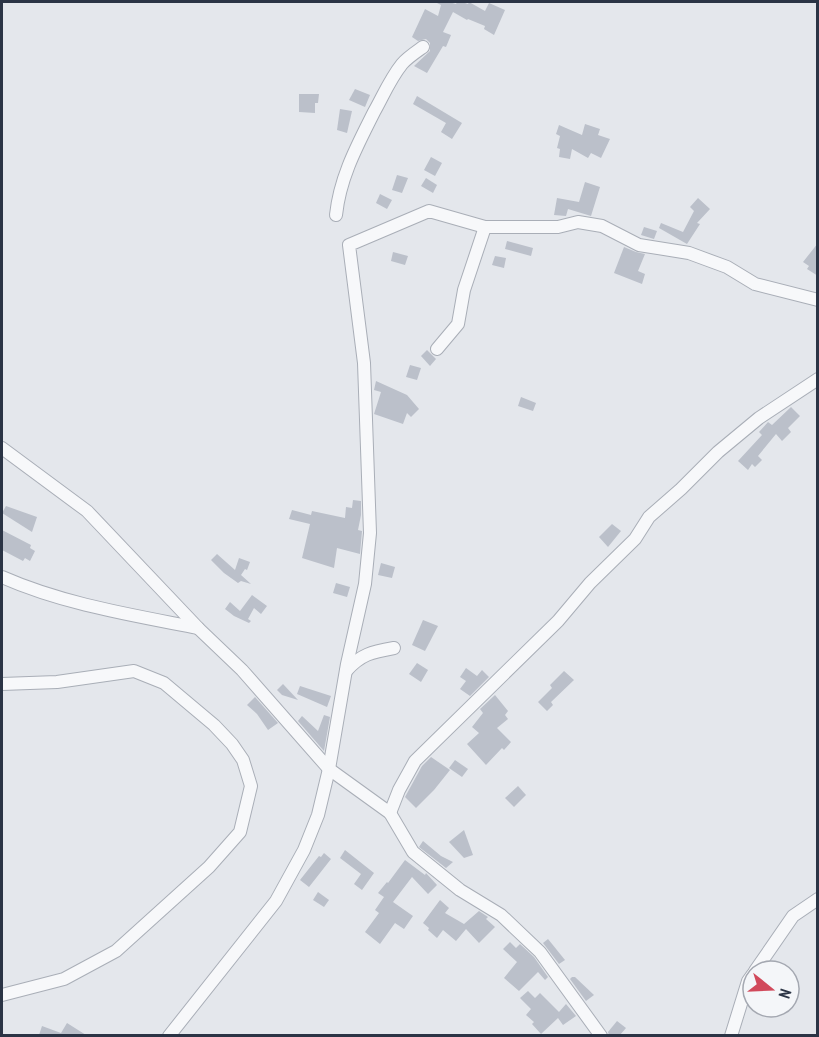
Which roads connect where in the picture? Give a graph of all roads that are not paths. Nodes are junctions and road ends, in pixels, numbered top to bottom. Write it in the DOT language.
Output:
graph roads {
  1 [pos="423,47"];
  2 [pos="336,215"];
  3 [pos="485,227"];
  4 [pos="818,300"];
  5 [pos="437,349"];
  6 [pos="818,379"];
  7 [pos="2,447"];
  8 [pos="2,577"];
  9 [pos="198,628"];
  10 [pos="394,648"];
  11 [pos="345,671"];
  12 [pos="2,684"];
  13 [pos="329,769"];
  14 [pos="390,813"];
  15 [pos="818,899"];
  16 [pos="764,959"];
  17 [pos="2,995"];
  18 [pos="741,1003"];
  19 [pos="169,1035"];
  20 [pos="602,1035"];
  21 [pos="731,1035"];
  1 -- 2 [label="street"];
  3 -- 4 [label="street"];
  3 -- 5 [label="street"];
  3 -- 11 [label="street"];
  6 -- 14 [label="street"];
  7 -- 9 [label="street"];
  8 -- 9 [label="street"];
  9 -- 13 [label="street"];
  10 -- 11 [label="street"];
  11 -- 13 [label="street"];
  12 -- 17 [label="street"];
  13 -- 14 [label="street"];
  13 -- 19 [label="street"];
  14 -- 20 [label="street"];
  15 -- 16 [label="street"];
  18 -- 21 [label="street"];
}
